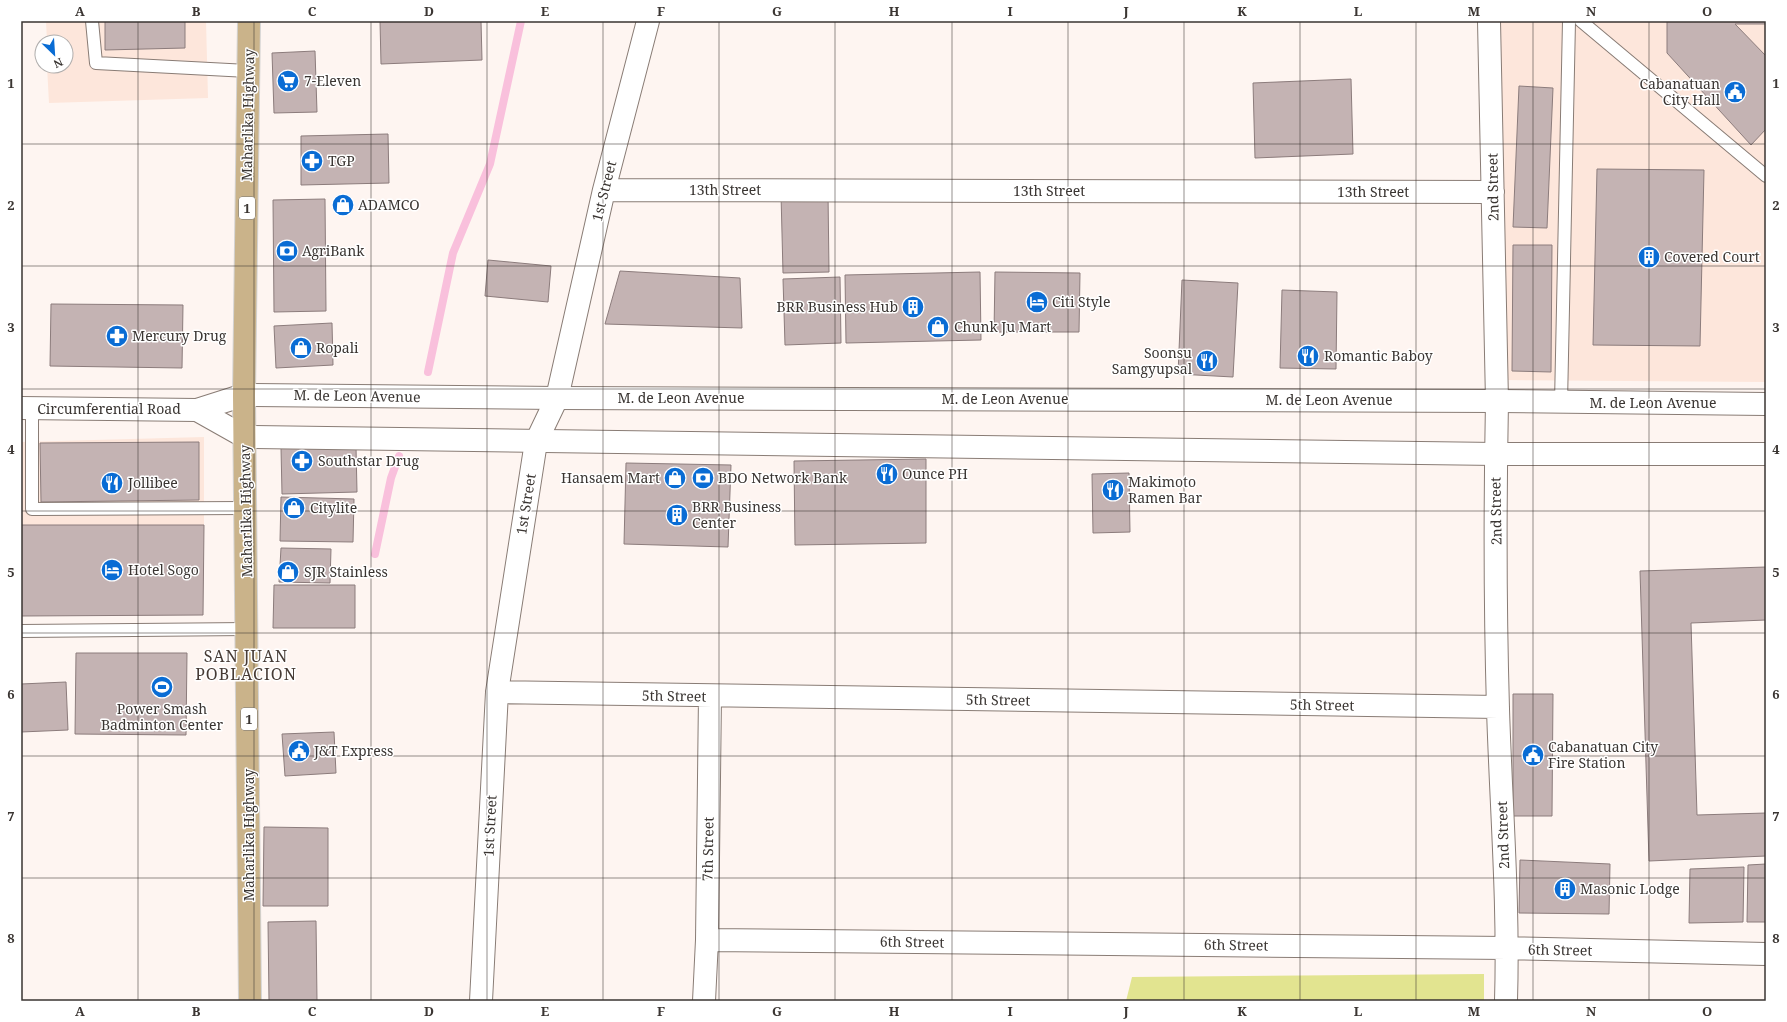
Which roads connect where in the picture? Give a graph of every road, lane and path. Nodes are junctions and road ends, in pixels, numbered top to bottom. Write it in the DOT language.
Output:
graph roads {
  1 [pos="92,21"];
  2 [pos="249,21"];
  3 [pos="648,21"];
  4 [pos="1489,21"];
  5 [pos="1569,21"];
  6 [pos="1581,21"];
  7 [pos="248,71"];
  8 [pos="1766,176"];
  9 [pos="604,190"];
  10 [pos="1493,192"];
  11 [pos="244,394"];
  12 [pos="557,398"];
  13 [pos="1497,401"];
  14 [pos="1560,403"];
  15 [pos="1766,404"];
  16 [pos="27,408"];
  17 [pos="197,410"];
  18 [pos="245,437"];
  19 [pos="536,442"];
  20 [pos="1496,454"];
  21 [pos="1766,454"];
  22 [pos="246,508"];
  23 [pos="248,629"];
  24 [pos="21,631"];
  25 [pos="497,692"];
  26 [pos="710,696"];
  27 [pos="1498,707"];
  28 [pos="707,940"];
  29 [pos="1507,948"];
  30 [pos="1766,954"];
  31 [pos="250,1001"];
  32 [pos="481,1001"];
  33 [pos="704,1001"];
  34 [pos="1506,1001"];
  1 -- 7 [label="lane"];
  2 -- 7 [label="main road, Maharlika Highway / 1"];
  3 -- 9 [label="street, 1st Street"];
  4 -- 10 [label="street, 2nd Street"];
  5 -- 14 [label="lane"];
  6 -- 8 [label="lane"];
  7 -- 11 [label="main road, Maharlika Highway / 1"];
  9 -- 10 [label="street, 13th Street"];
  9 -- 12 [label="street, 1st Street"];
  10 -- 13 [label="street, 2nd Street"];
  11 -- 12 [label="street, M. de Leon Avenue"];
  11 -- 17 [label="street, Circumferential Road"];
  11 -- 18 [label="main road, Maharlika Highway / 1"];
  12 -- 13 [label="street, M. de Leon Avenue"];
  12 -- 19 [label="street, 1st Street"];
  13 -- 14 [label="street, M. de Leon Avenue"];
  13 -- 20 [label="street, 2nd Street"];
  14 -- 15 [label="street, M. de Leon Avenue"];
  16 -- 17 [label="street, Circumferential Road"];
  16 -- 22 [label="lane"];
  17 -- 18 [label="street, Circumferential Road"];
  18 -- 19 [label="street"];
  18 -- 22 [label="main road, Maharlika Highway / 1"];
  19 -- 20 [label="street"];
  19 -- 25 [label="street, 1st Street"];
  20 -- 21 [label="street"];
  20 -- 27 [label="street, 2nd Street"];
  22 -- 23 [label="main road, Maharlika Highway / 1"];
  23 -- 24 [label="lane"];
  23 -- 31 [label="main road, Maharlika Highway / 1"];
  25 -- 26 [label="street, 5th Street"];
  25 -- 32 [label="street, 1st Street"];
  26 -- 27 [label="street, 5th Street"];
  26 -- 28 [label="street, 7th Street"];
  27 -- 29 [label="street, 2nd Street"];
  28 -- 29 [label="street, 6th Street"];
  28 -- 33 [label="street, 7th Street"];
  29 -- 30 [label="street, 6th Street"];
  29 -- 34 [label="street, 2nd Street"];
}
